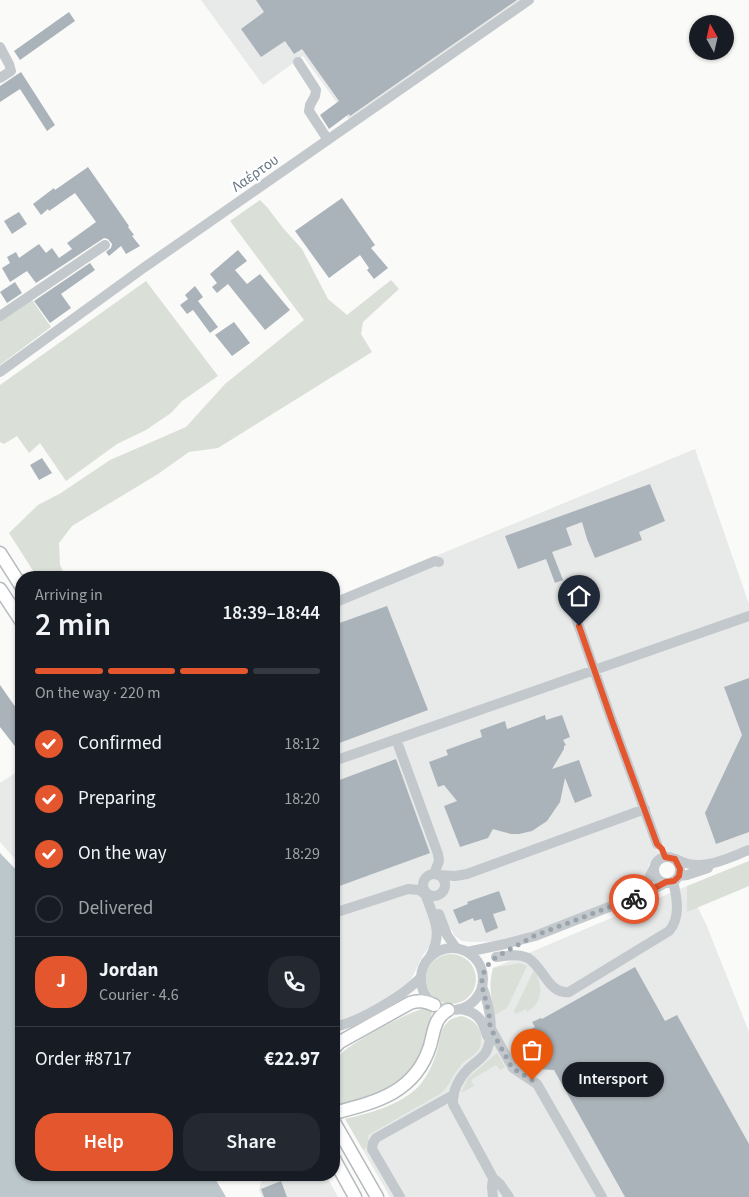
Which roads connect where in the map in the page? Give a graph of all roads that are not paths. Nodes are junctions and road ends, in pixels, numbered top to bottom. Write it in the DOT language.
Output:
graph roads {
  1 [pos="529,0"];
  2 [pos="0,47"];
  3 [pos="298,62"];
  4 [pos="0,78"];
  5 [pos="328,140"];
  6 [pos="105,245"];
  7 [pos="0,316"];
  8 [pos="0,372"];
  9 [pos="0,553"];
  10 [pos="439,562"];
  11 [pos="15,577"];
  12 [pos="0,588"];
  13 [pos="567,592"];
  14 [pos="340,601"];
  15 [pos="15,612"];
  16 [pos="749,616"];
  17 [pos="594,670"];
  18 [pos="396,739"];
  19 [pos="340,759"];
  20 [pos="645,809"];
  21 [pos="749,850"];
  22 [pos="663,861"];
  23 [pos="719,862"];
  24 [pos="433,875"];
  25 [pos="673,880"];
  26 [pos="399,891"];
  27 [pos="425,892"];
  28 [pos="438,895"];
  29 [pos="620,903"];
  30 [pos="340,911"];
  31 [pos="534,936"];
  32 [pos="456,948"];
  33 [pos="467,952"];
  34 [pos="430,957"];
  35 [pos="496,957"];
  36 [pos="421,977"];
  37 [pos="482,981"];
  38 [pos="434,1005"];
  39 [pos="453,1009"];
  40 [pos="340,1025"];
  41 [pos="490,1027"];
  42 [pos="488,1041"];
  43 [pos="340,1042"];
  44 [pos="453,1095"];
  45 [pos="340,1111"];
  46 [pos="340,1133"];
  47 [pos="340,1170"];
  48 [pos="493,1178"];
  49 [pos="355,1197"];
  50 [pos="376,1197"];
  51 [pos="400,1197"];
  52 [pos="493,1197"];
  53 [pos="509,1197"];
  54 [pos="602,1197"];
  1 -- 5 [label="street, Λαέρτου"];
  2 -- 4 [label="street"];
  3 -- 5 [label="street"];
  5 -- 8 [label="street, Λαέρτου"];
  6 -- 7 [label="street"];
  9 -- 11 [label="main road"];
  10 -- 14 [label="street"];
  12 -- 15 [label="main road"];
  13 -- 17 [label="street"];
  16 -- 17 [label="street"];
  17 -- 18 [label="street"];
  17 -- 20 [label="street"];
  18 -- 19 [label="street"];
  18 -- 24 [label="street"];
  20 -- 22 [label="street"];
  20 -- 24 [label="street"];
  21 -- 23 [label="street"];
  22 -- 23 [label="street"];
  22 -- 25 [label="street"];
  22 -- 25 [label="street"];
  22 -- 29 [label="street"];
  23 -- 25 [label="street"];
  24 -- 26 [label="street"];
  24 -- 27 [label="street"];
  24 -- 28 [label="street"];
  25 -- 29 [label="street"];
  25 -- 35 [label="street"];
  26 -- 27 [label="street"];
  26 -- 30 [label="street"];
  27 -- 28 [label="street"];
  27 -- 34 [label="street"];
  28 -- 32 [label="street"];
  29 -- 31 [label="street"];
  31 -- 33 [label="street"];
  31 -- 35 [label="street"];
  32 -- 33 [label="street"];
  32 -- 34 [label="street"];
  33 -- 37 [label="street"];
  34 -- 36 [label="street"];
  35 -- 37 [label="street"];
  36 -- 38 [label="street"];
  36 -- 40 [label="street"];
  37 -- 39 [label="street"];
  37 -- 41 [label="street"];
  38 -- 39 [label="street"];
  38 -- 43 [label="main road"];
  39 -- 42 [label="street"];
  39 -- 45 [label="main road"];
  41 -- 42 [label="street"];
  41 -- 54 [label="street"];
  42 -- 44 [label="street"];
  44 -- 48 [label="street"];
  44 -- 51 [label="street"];
  46 -- 50 [label="main road"];
  47 -- 49 [label="main road"];
  48 -- 52 [label="street"];
  48 -- 53 [label="street"];
}
